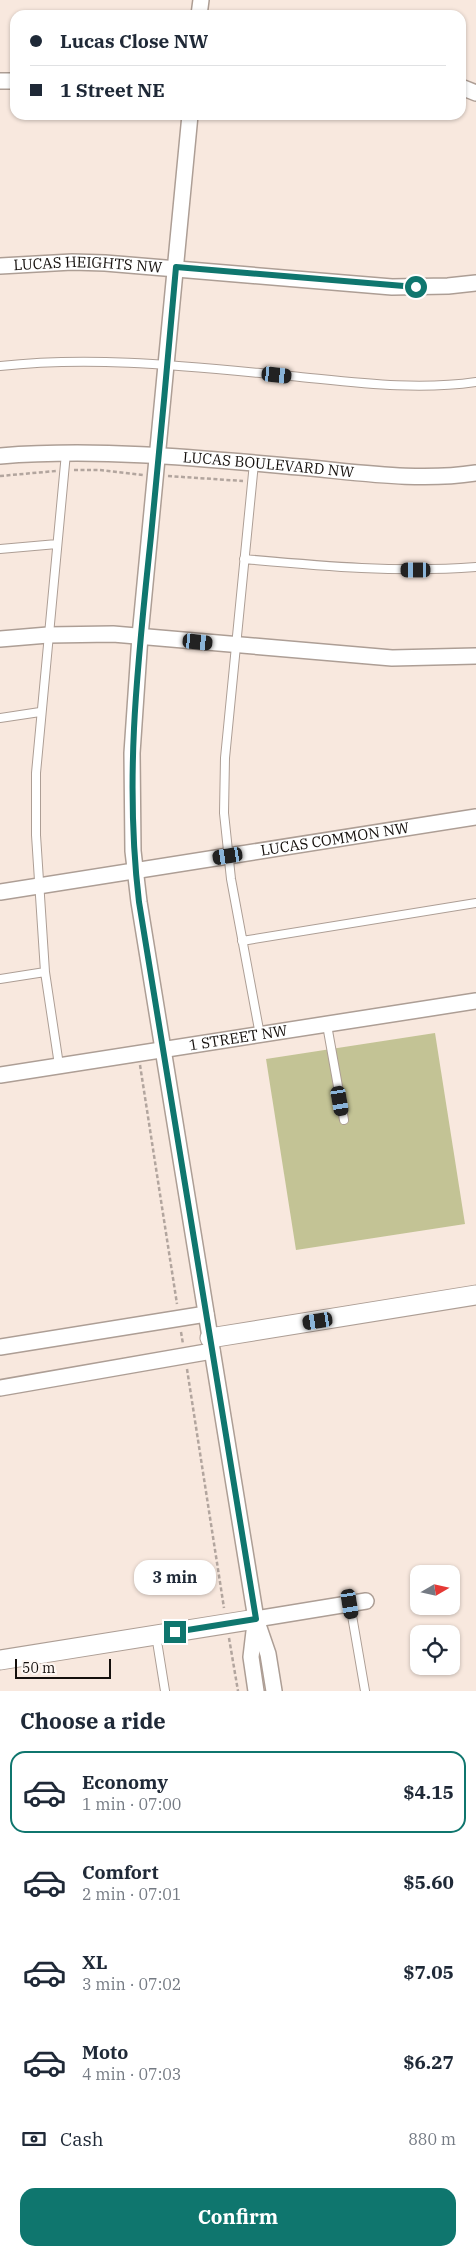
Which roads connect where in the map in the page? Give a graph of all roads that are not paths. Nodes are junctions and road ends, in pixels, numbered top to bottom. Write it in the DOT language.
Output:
graph roads {
  1 [pos="190,120"];
  2 [pos="0,266"];
  3 [pos="176,267"];
  4 [pos="476,283"];
  5 [pos="167,364"];
  6 [pos="0,366"];
  7 [pos="476,382"];
  8 [pos="66,453"];
  9 [pos="0,456"];
  10 [pos="159,456"];
  11 [pos="254,463"];
  12 [pos="476,473"];
  13 [pos="57,544"];
  14 [pos="0,549"];
  15 [pos="244,559"];
  16 [pos="476,567"];
  17 [pos="48,635"];
  18 [pos="140,636"];
  19 [pos="0,639"];
  20 [pos="236,646"];
  21 [pos="476,656"];
  22 [pos="40,712"];
  23 [pos="0,718"];
  24 [pos="476,817"];
  25 [pos="228,856"];
  26 [pos="135,871"];
  27 [pos="40,887"];
  28 [pos="0,892"];
  29 [pos="476,903"];
  30 [pos="242,941"];
  31 [pos="45,972"];
  32 [pos="0,979"];
  33 [pos="476,1001"];
  34 [pos="327,1024"];
  35 [pos="260,1035"];
  36 [pos="163,1048"];
  37 [pos="59,1066"];
  38 [pos="0,1075"];
  39 [pos="344,1120"];
  40 [pos="476,1296"];
  41 [pos="206,1314"];
  42 [pos="211,1345"];
  43 [pos="0,1347"];
  44 [pos="0,1388"];
  45 [pos="366,1601"];
  46 [pos="350,1604"];
  47 [pos="256,1619"];
  48 [pos="156,1635"];
  49 [pos="0,1660"];
  50 [pos="165,1691"];
  51 [pos="256,1691"];
  52 [pos="274,1691"];
  53 [pos="365,1691"];
  1 -- 3 [label="street"];
  2 -- 3 [label="street, LUCAS HEIGHTS NW"];
  3 -- 4 [label="street, LUCAS HEIGHTS NW"];
  3 -- 5 [label="street"];
  5 -- 6 [label="lane"];
  5 -- 7 [label="lane"];
  5 -- 10 [label="street"];
  8 -- 9 [label="street, LUCAS BOULEVARD NW"];
  8 -- 10 [label="street, LUCAS BOULEVARD NW"];
  8 -- 13 [label="lane"];
  10 -- 11 [label="street, LUCAS BOULEVARD NW"];
  10 -- 18 [label="street"];
  11 -- 12 [label="street, LUCAS BOULEVARD NW"];
  11 -- 15 [label="lane"];
  13 -- 14 [label="lane"];
  13 -- 17 [label="lane"];
  15 -- 16 [label="lane"];
  15 -- 20 [label="lane"];
  17 -- 18 [label="street"];
  17 -- 19 [label="street"];
  17 -- 22 [label="lane"];
  18 -- 20 [label="street"];
  18 -- 26 [label="street"];
  20 -- 21 [label="street"];
  20 -- 25 [label="lane"];
  22 -- 23 [label="lane"];
  22 -- 27 [label="lane"];
  24 -- 25 [label="street, LUCAS COMMON NW"];
  25 -- 26 [label="street, LUCAS COMMON NW"];
  25 -- 30 [label="lane"];
  26 -- 27 [label="street, LUCAS COMMON NW"];
  26 -- 36 [label="street"];
  27 -- 28 [label="street, LUCAS COMMON NW"];
  27 -- 31 [label="lane"];
  29 -- 30 [label="lane"];
  30 -- 35 [label="lane"];
  31 -- 32 [label="lane"];
  31 -- 37 [label="lane"];
  33 -- 34 [label="street, 1 STREET NW"];
  34 -- 35 [label="street, 1 STREET NW"];
  34 -- 39 [label="lane"];
  35 -- 36 [label="street, 1 STREET NW"];
  36 -- 37 [label="street, 1 STREET NW"];
  36 -- 41 [label="street"];
  37 -- 38 [label="street, 1 STREET NW"];
  40 -- 42 [label="street"];
  41 -- 42 [label="street"];
  41 -- 43 [label="street"];
  42 -- 44 [label="street"];
  42 -- 47 [label="street"];
  45 -- 46 [label="street"];
  46 -- 47 [label="street"];
  46 -- 53 [label="lane"];
  47 -- 48 [label="street"];
  47 -- 51 [label="street"];
  47 -- 52 [label="street"];
  48 -- 49 [label="street"];
  48 -- 50 [label="lane"];
}
